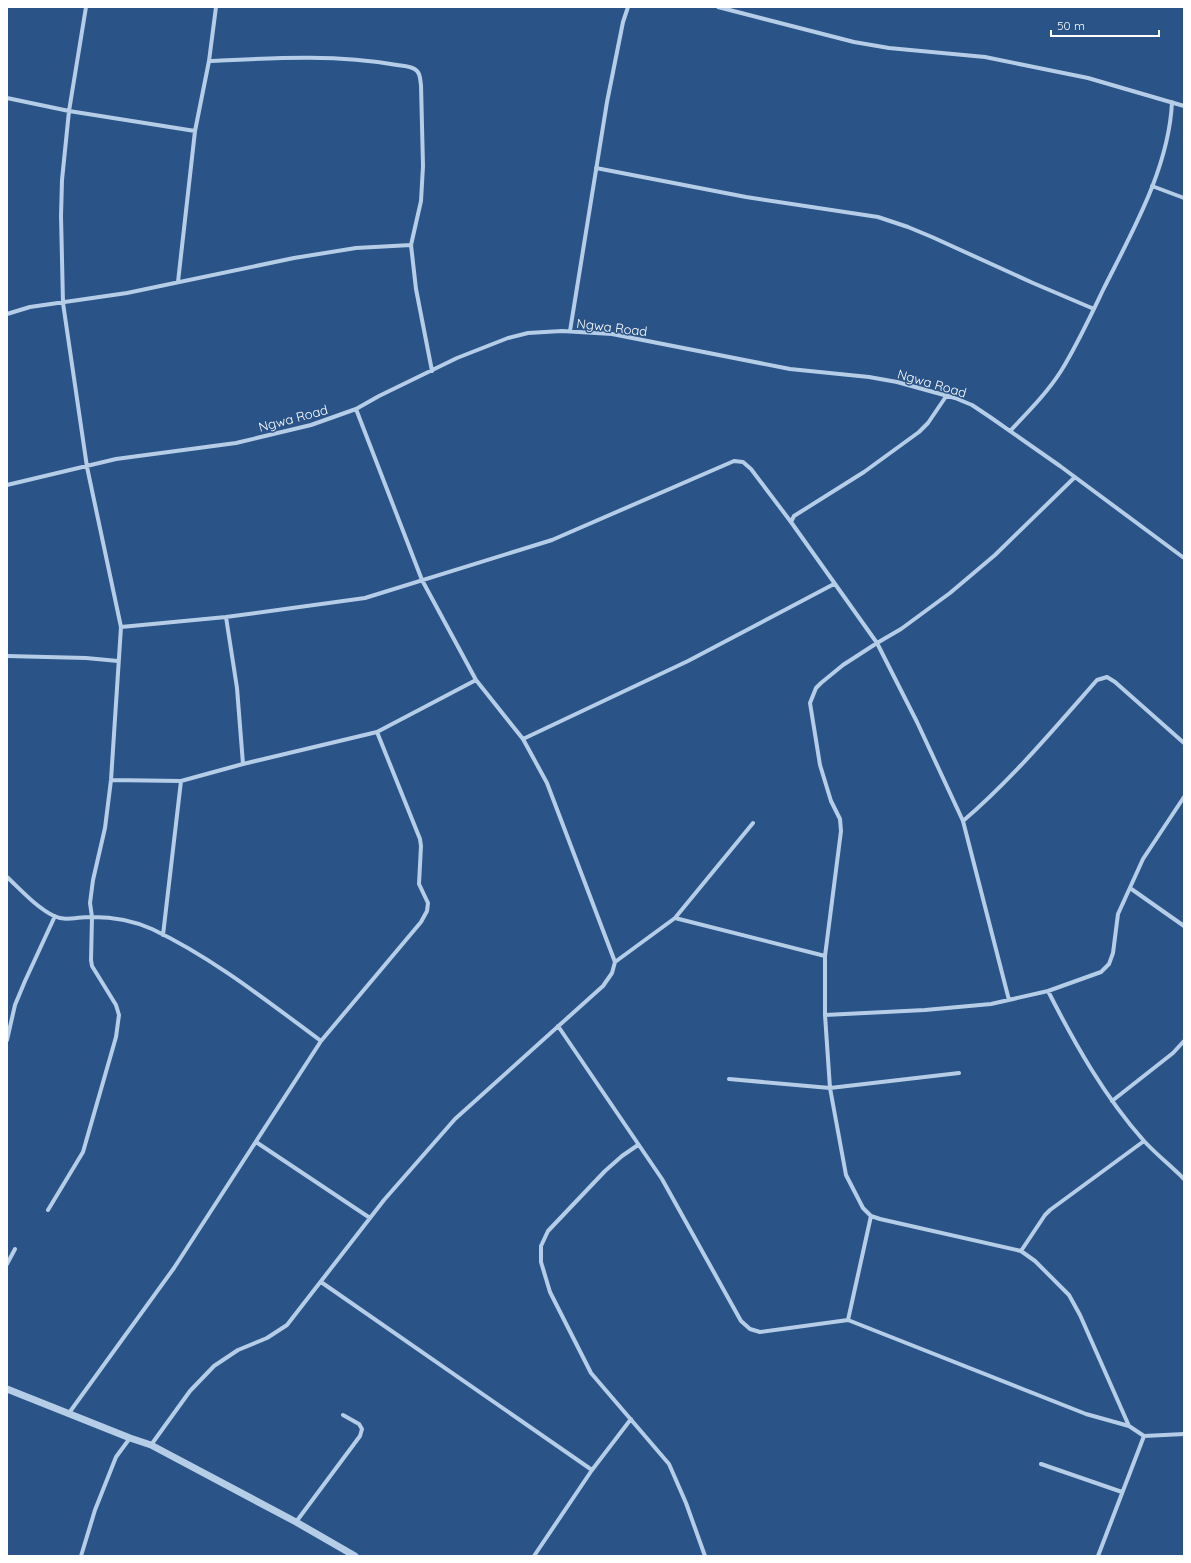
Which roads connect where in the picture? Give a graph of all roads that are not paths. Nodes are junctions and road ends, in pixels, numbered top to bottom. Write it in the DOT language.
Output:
graph roads {
  1 [pos="86,7"];
  2 [pos="216,7"];
  3 [pos="628,7"];
  4 [pos="718,7"];
  5 [pos="208,61"];
  6 [pos="7,98"];
  7 [pos="1172,102"];
  8 [pos="1184,106"];
  9 [pos="69,111"];
  10 [pos="195,131"];
  11 [pos="596,168"];
  12 [pos="1152,186"];
  13 [pos="1184,198"];
  14 [pos="411,245"];
  15 [pos="178,282"];
  16 [pos="63,303"];
  17 [pos="1094,309"];
  18 [pos="7,314"];
  19 [pos="570,331"];
  20 [pos="432,371"];
  21 [pos="946,395"];
  22 [pos="356,409"];
  23 [pos="1010,431"];
  24 [pos="87,467"];
  25 [pos="1075,477"];
  26 [pos="7,485"];
  27 [pos="792,522"];
  28 [pos="1184,558"];
  29 [pos="422,580"];
  30 [pos="834,584"];
  31 [pos="226,617"];
  32 [pos="121,627"];
  33 [pos="877,643"];
  34 [pos="7,656"];
  35 [pos="118,661"];
  36 [pos="476,680"];
  37 [pos="377,732"];
  38 [pos="523,739"];
  39 [pos="1184,743"];
  40 [pos="242,764"];
  41 [pos="111,780"];
  42 [pos="181,781"];
  43 [pos="1184,796"];
  44 [pos="963,821"];
  45 [pos="753,822"];
  46 [pos="7,877"];
  47 [pos="1130,888"];
  48 [pos="55,916"];
  49 [pos="92,917"];
  50 [pos="675,918"];
  51 [pos="1184,926"];
  52 [pos="163,935"];
  53 [pos="825,956"];
  54 [pos="615,962"];
  55 [pos="1048,991"];
  56 [pos="1009,1000"];
  57 [pos="825,1014"];
  58 [pos="558,1026"];
  59 [pos="7,1040"];
  60 [pos="321,1041"];
  61 [pos="1184,1041"];
  62 [pos="959,1073"];
  63 [pos="729,1080"];
  64 [pos="830,1088"];
  65 [pos="1112,1101"];
  66 [pos="256,1142"];
  67 [pos="1144,1142"];
  68 [pos="638,1145"];
  69 [pos="1184,1179"];
  70 [pos="48,1210"];
  71 [pos="871,1216"];
  72 [pos="370,1218"];
  73 [pos="15,1249"];
  74 [pos="1020,1251"];
  75 [pos="7,1264"];
  76 [pos="321,1282"];
  77 [pos="848,1320"];
  78 [pos="7,1389"];
  79 [pos="68,1413"];
  80 [pos="343,1415"];
  81 [pos="631,1419"];
  82 [pos="1129,1426"];
  83 [pos="1184,1434"];
  84 [pos="1144,1436"];
  85 [pos="130,1438"];
  86 [pos="151,1445"];
  87 [pos="1041,1464"];
  88 [pos="592,1470"];
  89 [pos="1122,1492"];
  90 [pos="296,1522"];
  91 [pos="81,1556"];
  92 [pos="355,1556"];
  93 [pos="534,1556"];
  94 [pos="704,1556"];
  95 [pos="1098,1556"];
  1 -- 9 [label="street"];
  2 -- 5 [label="street"];
  3 -- 11 [label="street"];
  4 -- 7 [label="street"];
  5 -- 10 [label="street"];
  5 -- 14 [label="street"];
  6 -- 9 [label="street"];
  7 -- 8 [label="street"];
  7 -- 12 [label="street"];
  9 -- 10 [label="street"];
  9 -- 16 [label="street"];
  10 -- 15 [label="street"];
  11 -- 17 [label="street"];
  11 -- 19 [label="street"];
  12 -- 13 [label="street"];
  12 -- 17 [label="street"];
  14 -- 15 [label="street"];
  14 -- 20 [label="street"];
  15 -- 16 [label="street"];
  16 -- 18 [label="street"];
  16 -- 24 [label="street"];
  17 -- 23 [label="street"];
  19 -- 20 [label="street, Ngwa Road"];
  19 -- 21 [label="street, Ngwa Road"];
  20 -- 22 [label="street, Ngwa Road"];
  21 -- 23 [label="street, Ngwa Road"];
  21 -- 27 [label="street"];
  22 -- 24 [label="street, Ngwa Road"];
  22 -- 29 [label="street"];
  23 -- 25 [label="street, Ngwa Road"];
  24 -- 26 [label="street, Ngwa Road"];
  24 -- 32 [label="street"];
  25 -- 28 [label="street, Ngwa Road"];
  25 -- 33 [label="street"];
  27 -- 29 [label="street"];
  27 -- 30 [label="street"];
  29 -- 31 [label="street"];
  29 -- 36 [label="street"];
  30 -- 33 [label="street"];
  30 -- 38 [label="street"];
  31 -- 32 [label="street"];
  31 -- 40 [label="street"];
  32 -- 35 [label="street"];
  33 -- 44 [label="street"];
  33 -- 53 [label="street"];
  34 -- 35 [label="street"];
  35 -- 41 [label="street"];
  36 -- 37 [label="street"];
  36 -- 38 [label="street"];
  37 -- 40 [label="street"];
  37 -- 60 [label="street"];
  38 -- 54 [label="street"];
  39 -- 44 [label="street"];
  40 -- 42 [label="street"];
  41 -- 42 [label="street"];
  41 -- 49 [label="street"];
  42 -- 52 [label="street"];
  43 -- 47 [label="street"];
  44 -- 56 [label="street"];
  45 -- 50 [label="street"];
  46 -- 48 [label="street"];
  47 -- 51 [label="street"];
  47 -- 55 [label="street"];
  48 -- 49 [label="street"];
  48 -- 59 [label="street"];
  49 -- 52 [label="street"];
  49 -- 70 [label="street"];
  50 -- 53 [label="street"];
  50 -- 54 [label="street"];
  52 -- 60 [label="street"];
  53 -- 57 [label="street"];
  54 -- 58 [label="street"];
  55 -- 56 [label="street"];
  55 -- 65 [label="street"];
  56 -- 57 [label="street"];
  57 -- 64 [label="street"];
  58 -- 68 [label="street"];
  58 -- 72 [label="street"];
  60 -- 66 [label="street"];
  61 -- 65 [label="street"];
  62 -- 64 [label="street"];
  63 -- 64 [label="street"];
  64 -- 71 [label="street"];
  65 -- 67 [label="street"];
  66 -- 72 [label="street"];
  66 -- 79 [label="street"];
  67 -- 69 [label="street"];
  67 -- 74 [label="street"];
  68 -- 77 [label="street"];
  68 -- 81 [label="street"];
  71 -- 74 [label="street"];
  71 -- 77 [label="street"];
  72 -- 76 [label="street"];
  73 -- 75 [label="street"];
  74 -- 82 [label="street"];
  76 -- 86 [label="street"];
  76 -- 88 [label="street"];
  77 -- 82 [label="street"];
  78 -- 79 [label="street"];
  79 -- 85 [label="street"];
  80 -- 90 [label="street"];
  81 -- 88 [label="street"];
  81 -- 94 [label="street"];
  82 -- 84 [label="street"];
  83 -- 84 [label="street"];
  84 -- 89 [label="street"];
  85 -- 86 [label="street"];
  85 -- 91 [label="street"];
  86 -- 90 [label="street"];
  87 -- 89 [label="street"];
  88 -- 93 [label="street"];
  89 -- 95 [label="street"];
  90 -- 92 [label="street"];
}
